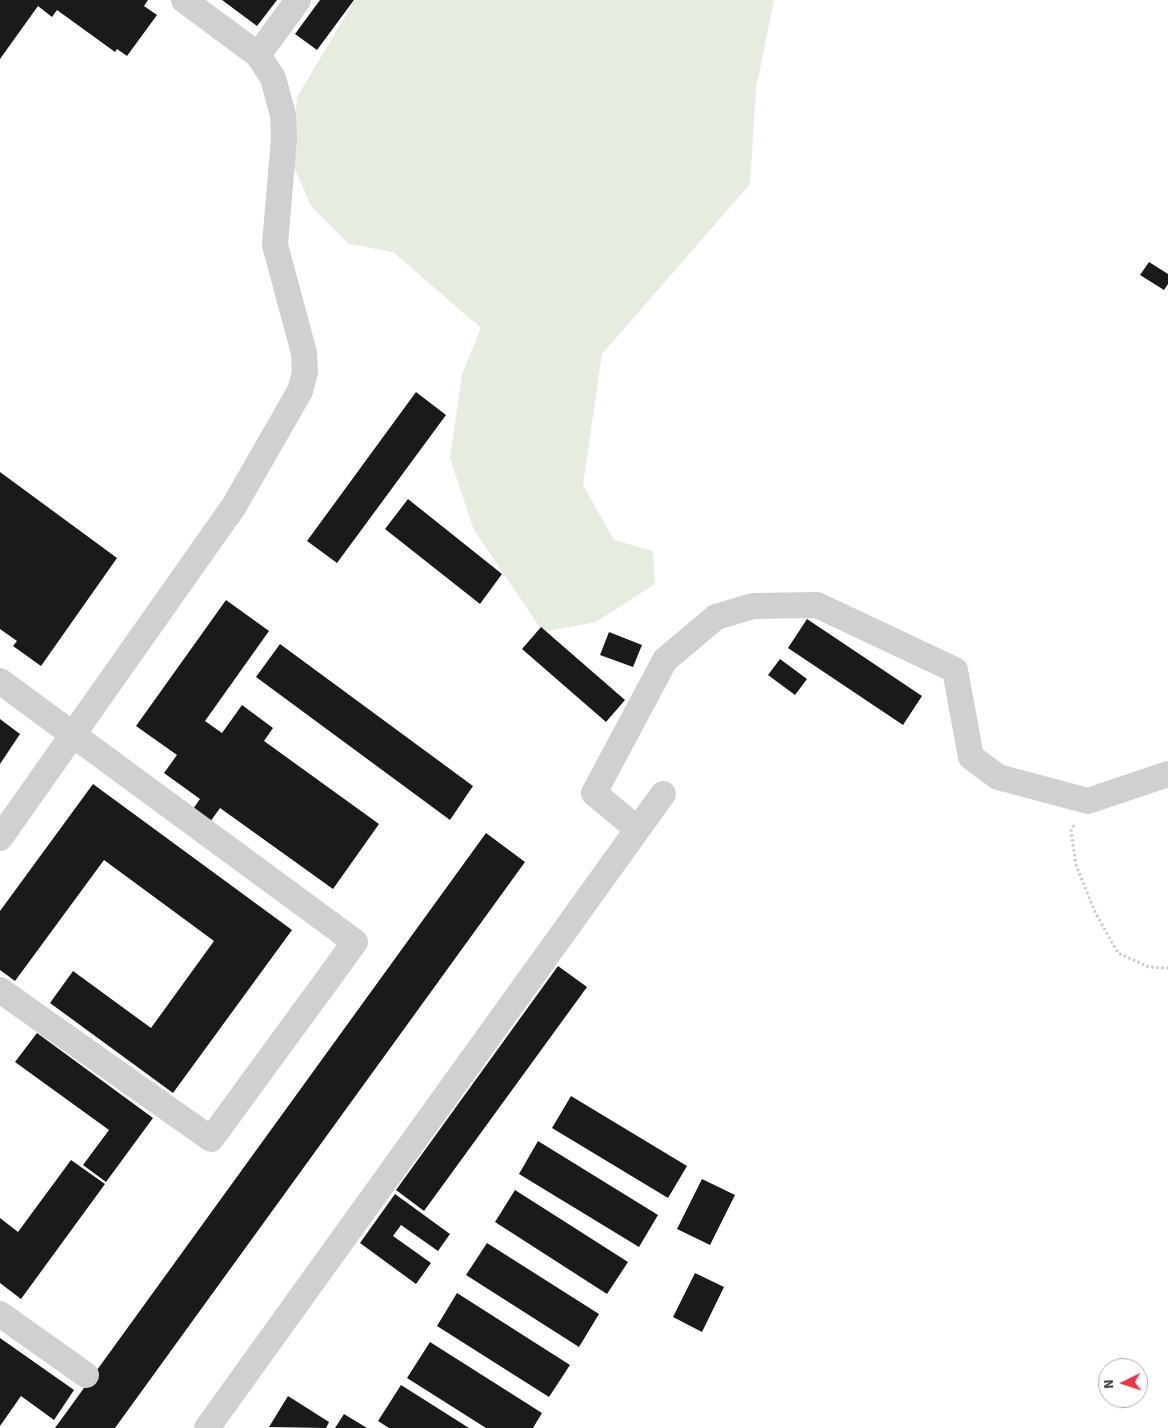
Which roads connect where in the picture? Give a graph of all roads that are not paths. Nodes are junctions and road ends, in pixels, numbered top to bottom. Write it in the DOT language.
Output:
graph roads {
  1 [pos="184,0"];
  2 [pos="298,0"];
  3 [pos="258,55"];
  4 [pos="0,681"];
  5 [pos="73,734"];
  6 [pos="1168,774"];
  7 [pos="662,794"];
  8 [pos="637,829"];
  9 [pos="0,838"];
  10 [pos="0,990"];
  11 [pos="0,1314"];
  12 [pos="86,1375"];
  13 [pos="207,1428"];
  1 -- 3 [label="lane"];
  2 -- 3 [label="lane"];
  3 -- 5 [label="lane"];
  4 -- 5 [label="lane"];
  5 -- 9 [label="lane"];
  5 -- 10 [label="lane"];
  6 -- 8 [label="lane"];
  7 -- 8 [label="lane"];
  8 -- 13 [label="lane"];
  11 -- 12 [label="lane"];
}
